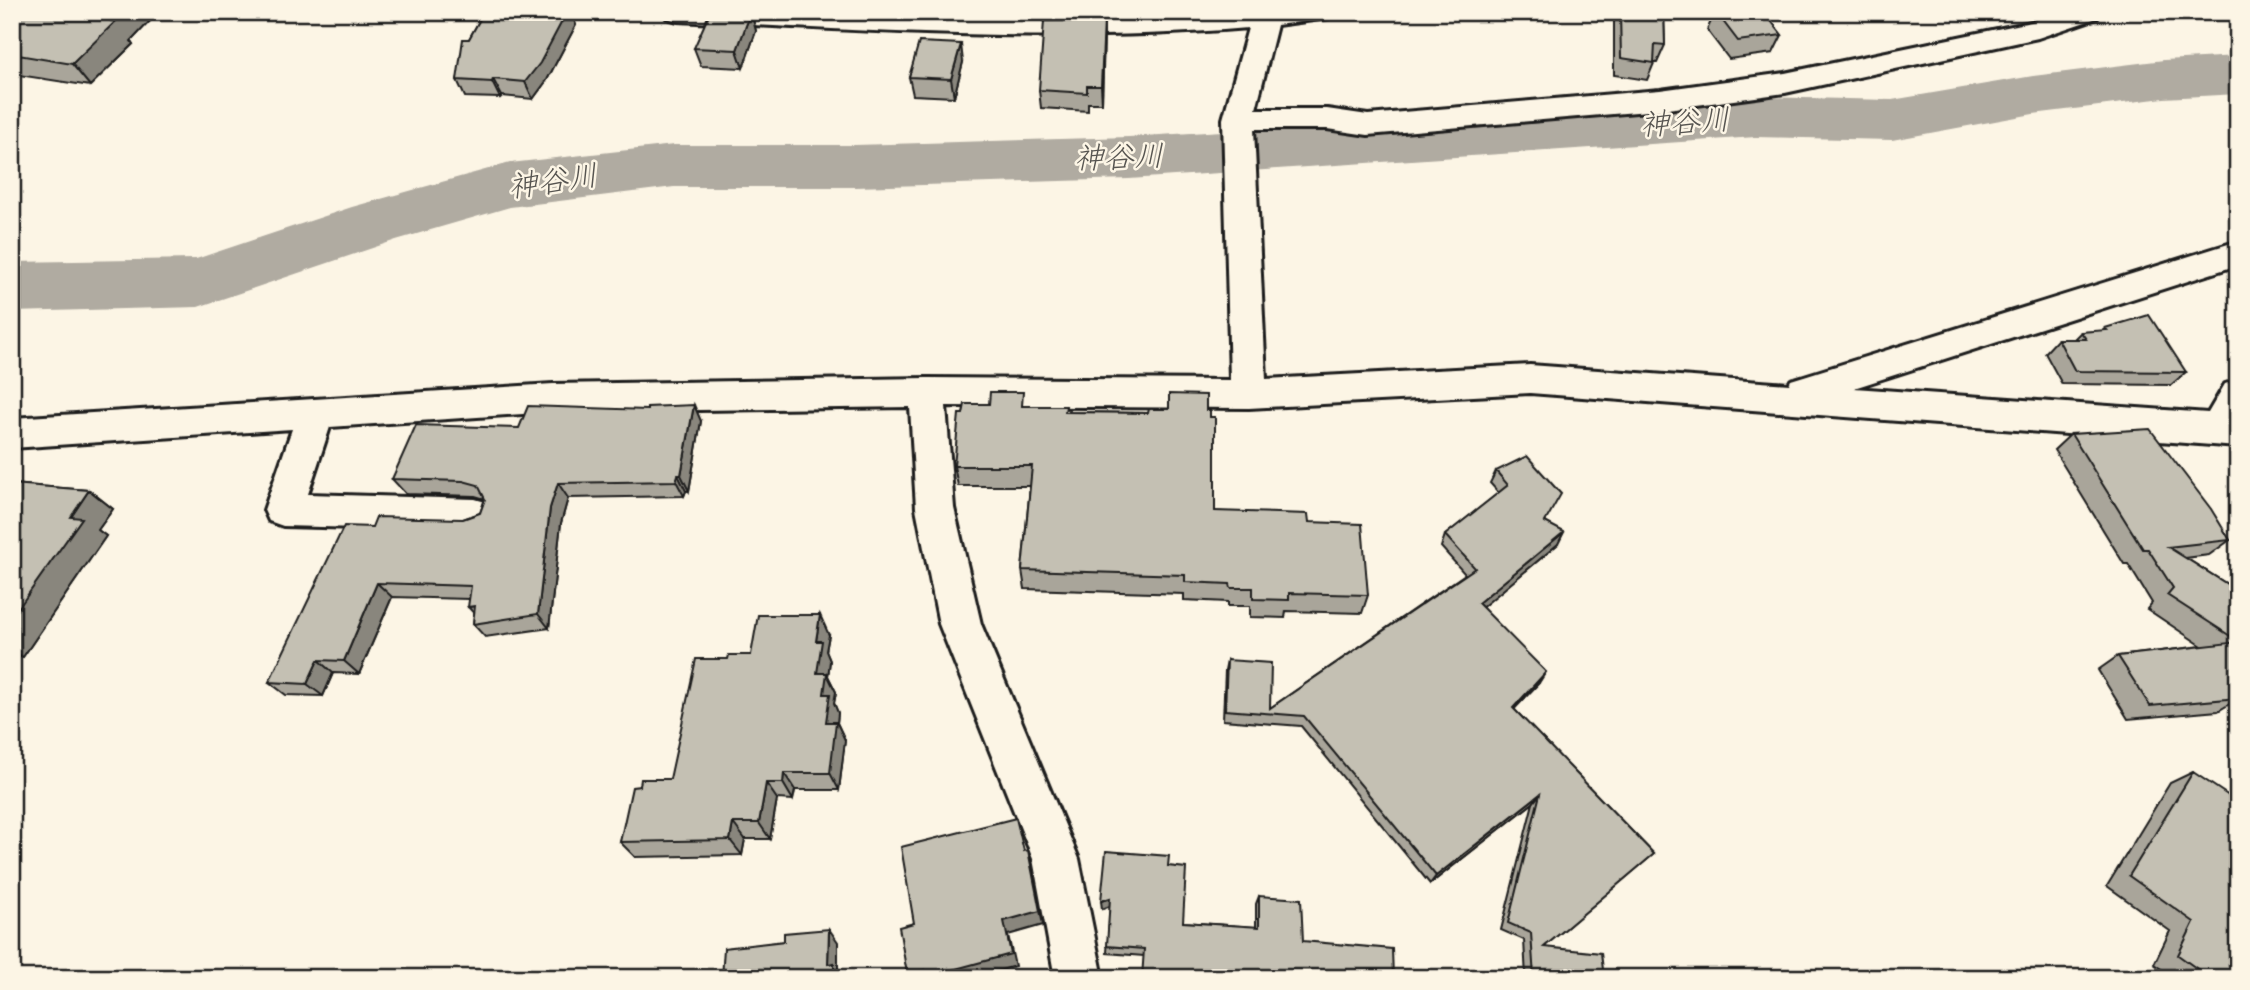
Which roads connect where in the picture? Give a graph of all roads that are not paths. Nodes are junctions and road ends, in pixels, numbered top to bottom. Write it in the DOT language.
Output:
graph roads {
  1 [pos="677,12"];
  2 [pos="1318,12"];
  3 [pos="2087,12"];
  4 [pos="1265,16"];
  5 [pos="1239,123"];
  6 [pos="2238,253"];
  7 [pos="1250,382"];
  8 [pos="927,392"];
  9 [pos="2238,394"];
  10 [pos="1782,397"];
  11 [pos="316,413"];
  12 [pos="2228,430"];
  13 [pos="12,433"];
  14 [pos="475,515"];
  15 [pos="1079,978"];
  1 -- 4 [label="street"];
  2 -- 4 [label="street"];
  3 -- 5 [label="street"];
  4 -- 5 [label="street"];
  5 -- 7 [label="street"];
  6 -- 10 [label="street"];
  7 -- 8 [label="street"];
  7 -- 10 [label="street"];
  8 -- 11 [label="street"];
  8 -- 15 [label="street"];
  9 -- 12 [label="street"];
  10 -- 12 [label="street"];
  11 -- 13 [label="street"];
  11 -- 14 [label="street"];
}
